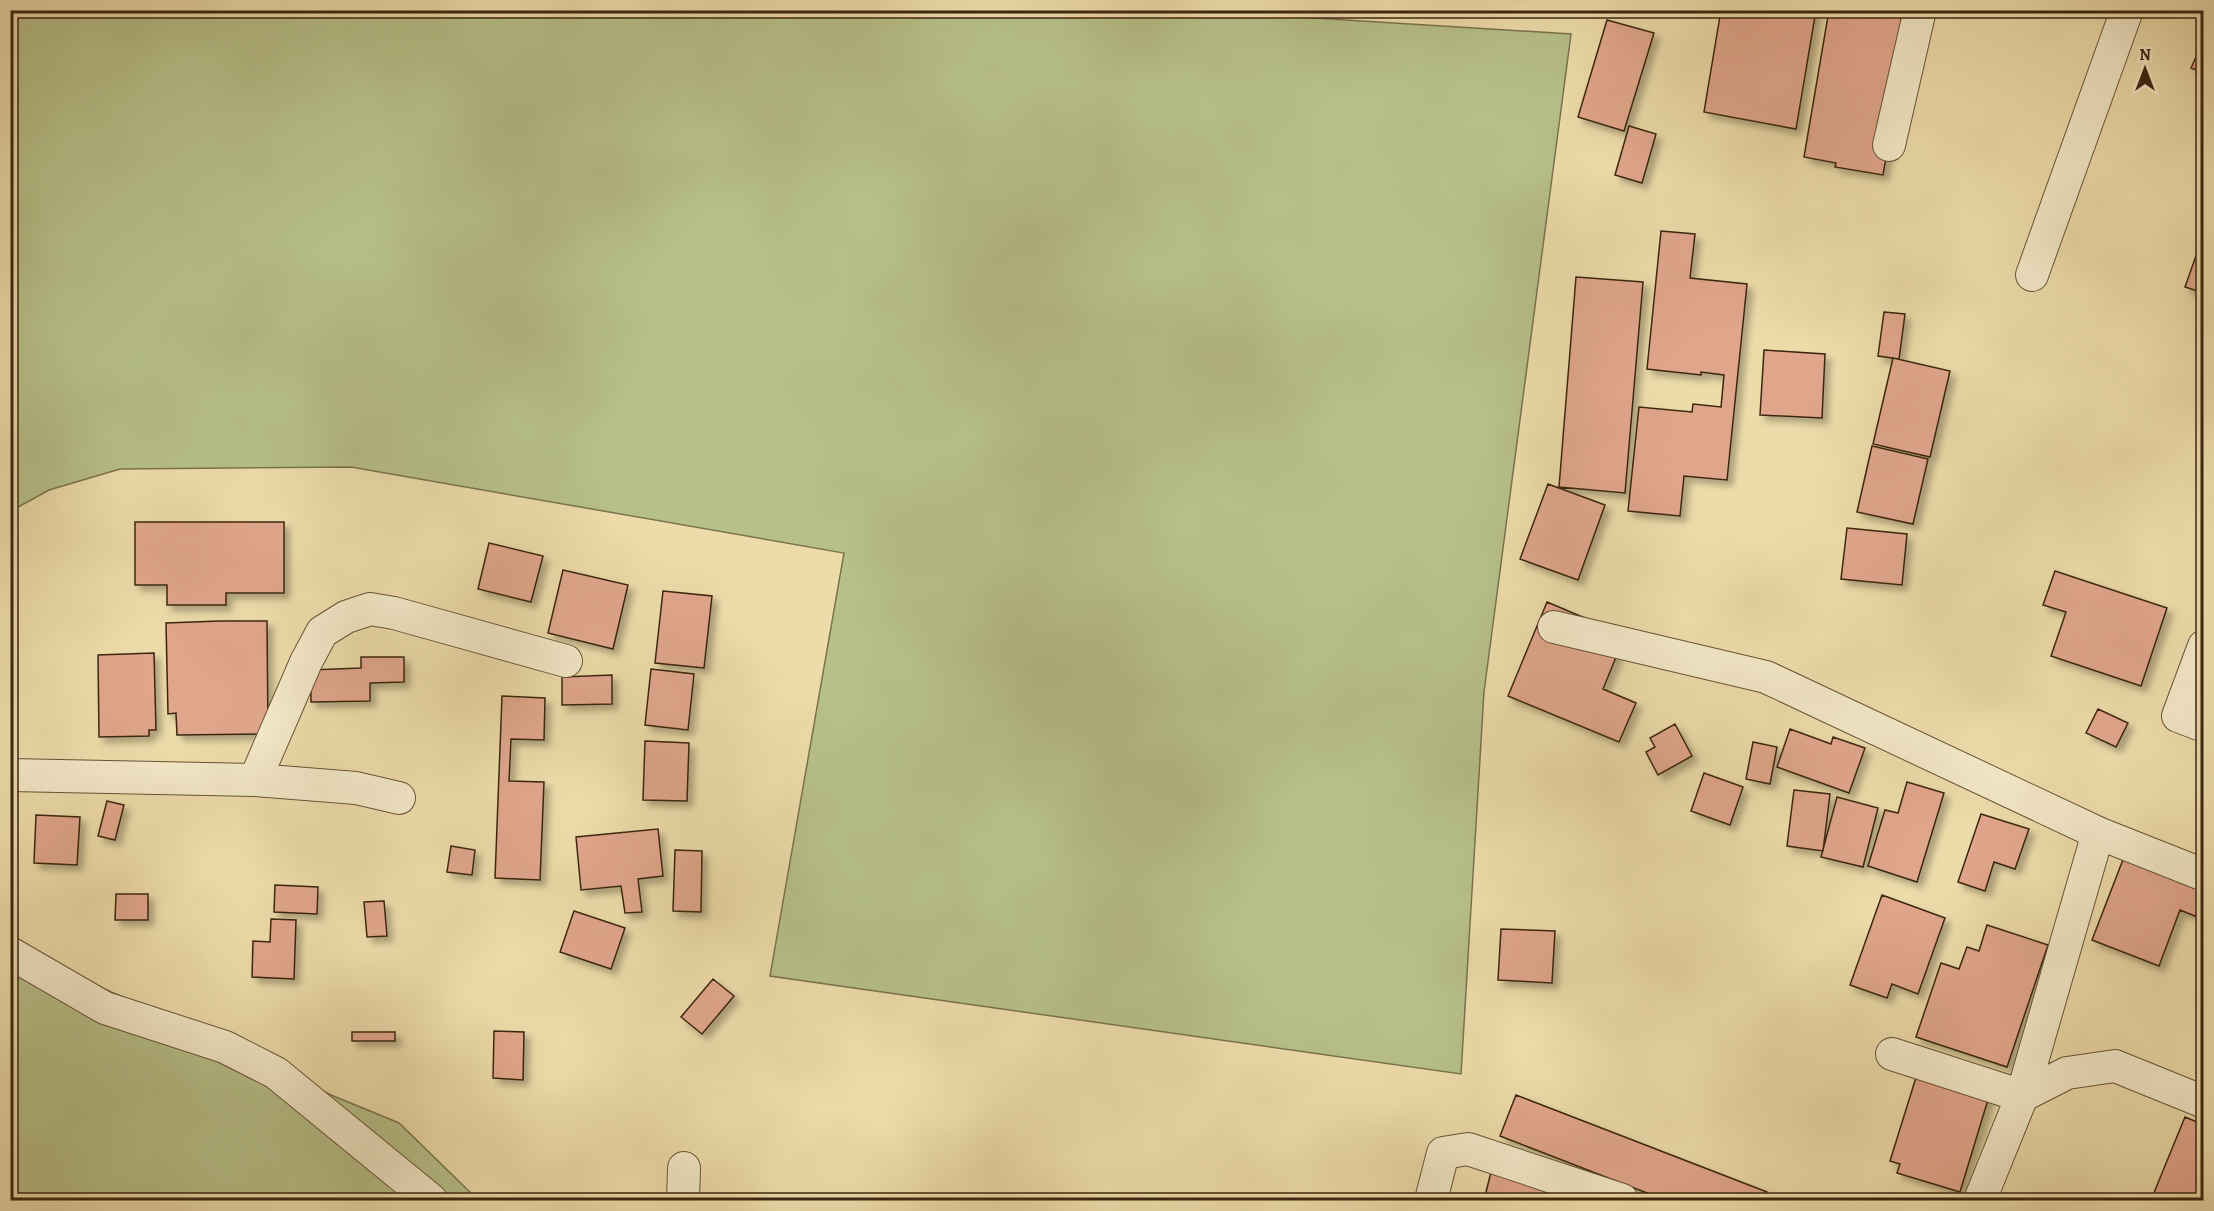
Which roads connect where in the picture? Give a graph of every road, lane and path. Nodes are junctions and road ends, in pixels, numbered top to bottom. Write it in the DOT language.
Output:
graph roads {
  1 [pos="1920,10"];
  2 [pos="2127,10"];
  3 [pos="1889,145"];
  4 [pos="2032,275"];
  5 [pos="1554,627"];
  6 [pos="2204,646"];
  7 [pos="566,661"];
  8 [pos="2204,726"];
  9 [pos="10,775"];
  10 [pos="255,780"];
  11 [pos="399,798"];
  12 [pos="2098,833"];
  13 [pos="2204,875"];
  14 [pos="10,953"];
  15 [pos="1892,1054"];
  16 [pos="2022,1096"];
  17 [pos="2204,1102"];
  18 [pos="684,1168"];
  19 [pos="431,1200"];
  20 [pos="683,1200"];
  21 [pos="1431,1200"];
  22 [pos="1622,1200"];
  23 [pos="1980,1200"];
  1 -- 3 [label="street"];
  2 -- 4 [label="street"];
  5 -- 12 [label="street"];
  6 -- 8 [label="street"];
  7 -- 10 [label="street"];
  9 -- 10 [label="street"];
  10 -- 11 [label="street"];
  12 -- 13 [label="street"];
  12 -- 16 [label="street"];
  14 -- 19 [label="street"];
  15 -- 16 [label="street"];
  16 -- 17 [label="street"];
  16 -- 23 [label="street"];
  18 -- 20 [label="street"];
  21 -- 22 [label="street"];
}
